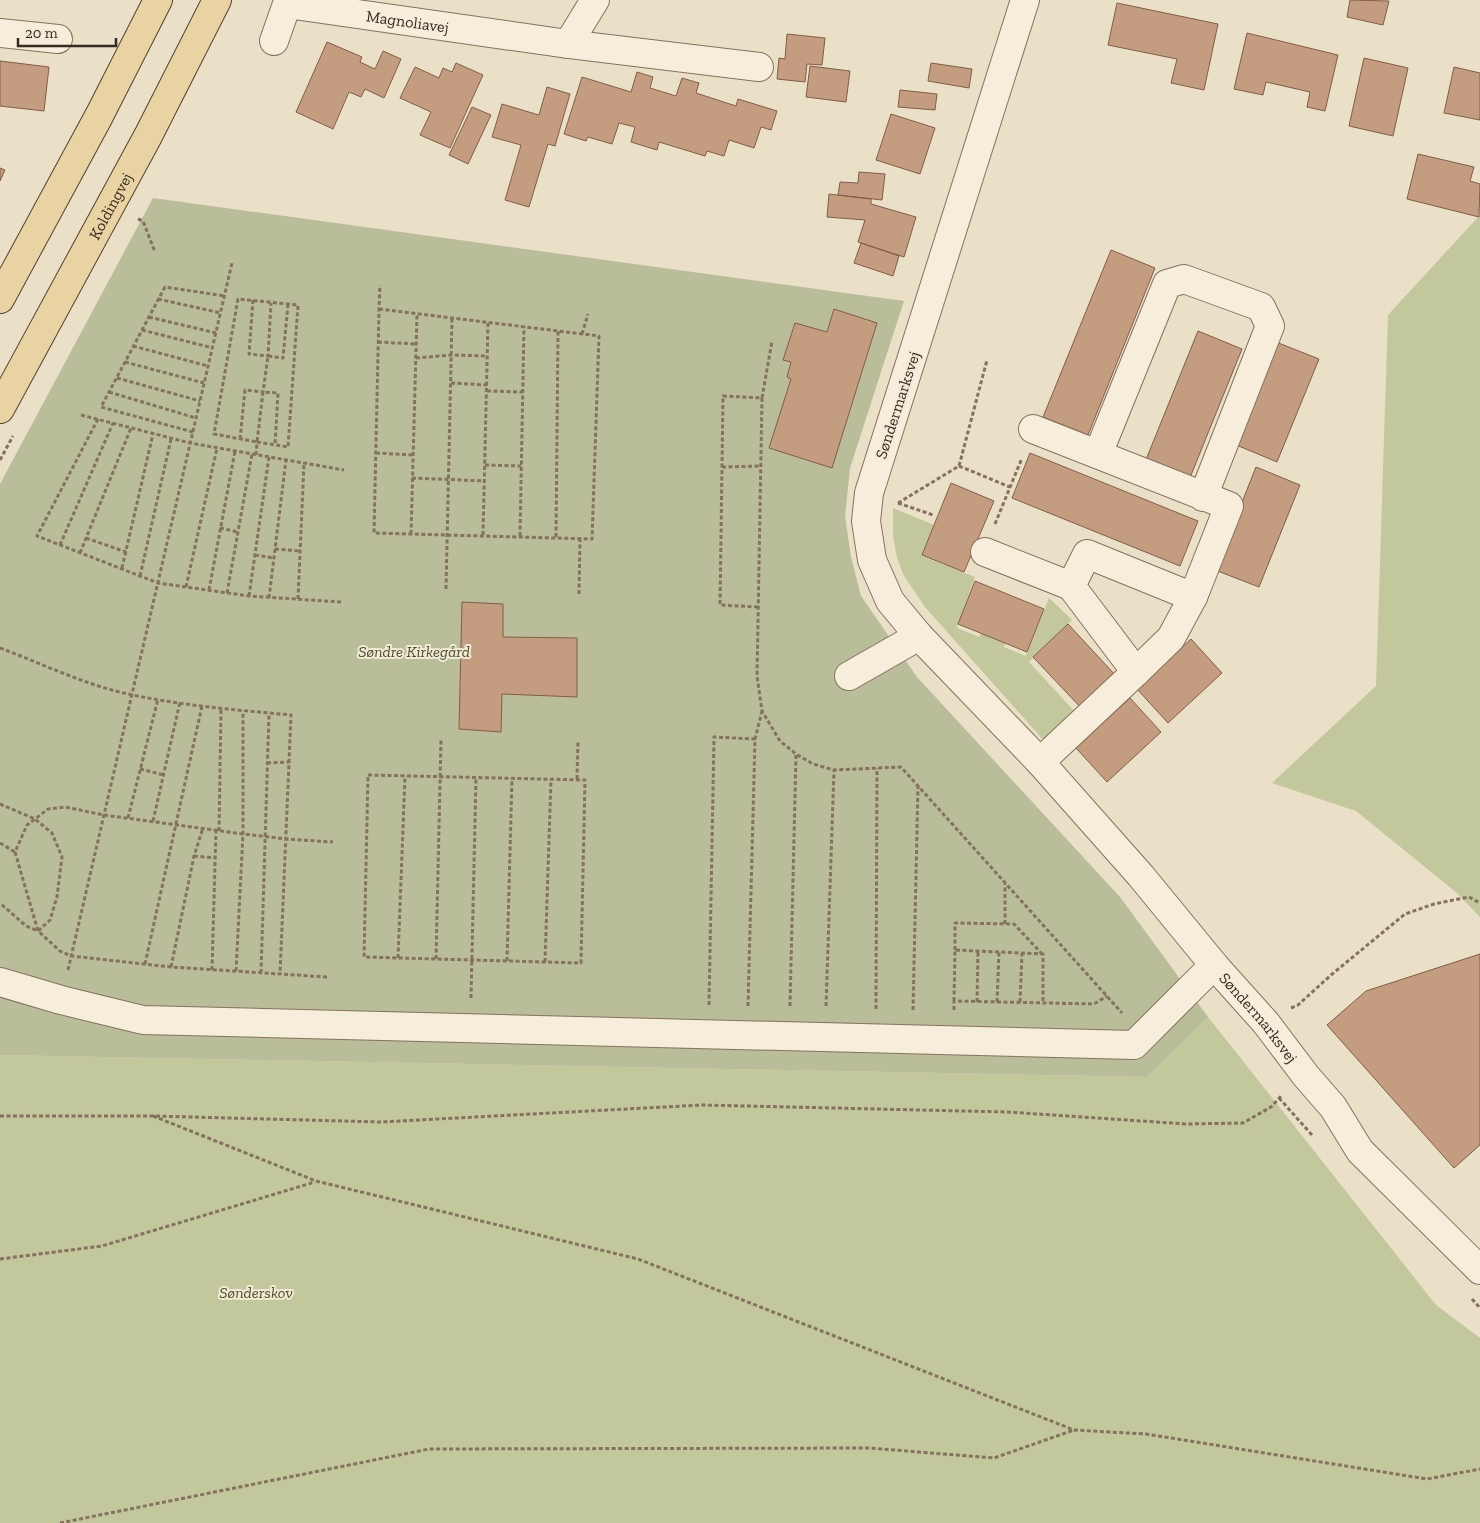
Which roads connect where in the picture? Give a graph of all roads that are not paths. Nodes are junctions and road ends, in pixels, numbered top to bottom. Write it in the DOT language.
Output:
graph roads {
  1 [pos="158,0"];
  2 [pos="217,0"];
  3 [pos="595,0"];
  4 [pos="1025,0"];
  5 [pos="0,32"];
  6 [pos="58,39"];
  7 [pos="274,41"];
  8 [pos="568,44"];
  9 [pos="759,66"];
  10 [pos="0,299"];
  11 [pos="0,409"];
  12 [pos="1033,429"];
  13 [pos="1098,454"];
  14 [pos="1203,497"];
  15 [pos="985,552"];
  16 [pos="1071,586"];
  17 [pos="1193,597"];
  18 [pos="919,636"];
  19 [pos="1136,672"];
  20 [pos="849,676"];
  21 [pos="1040,762"];
  22 [pos="1214,966"];
  23 [pos="0,982"];
  24 [pos="1480,1270"];
  1 -- 10 [label="main road"];
  2 -- 11 [label="main road, Koldingvej"];
  3 -- 8 [label="street"];
  4 -- 18 [label="street, Søndermarksvej"];
  5 -- 6 [label="street"];
  7 -- 8 [label="street, Magnoliavej"];
  8 -- 9 [label="street, Magnoliavej"];
  12 -- 13 [label="street"];
  13 -- 14 [label="street"];
  13 -- 14 [label="street"];
  14 -- 17 [label="street"];
  15 -- 16 [label="street"];
  16 -- 17 [label="street"];
  16 -- 19 [label="street"];
  17 -- 19 [label="street"];
  18 -- 20 [label="street"];
  18 -- 21 [label="street, Søndermarksvej"];
  19 -- 21 [label="street"];
  21 -- 22 [label="street, Søndermarksvej"];
  22 -- 23 [label="street"];
  22 -- 24 [label="street, Søndermarksvej"];
}
